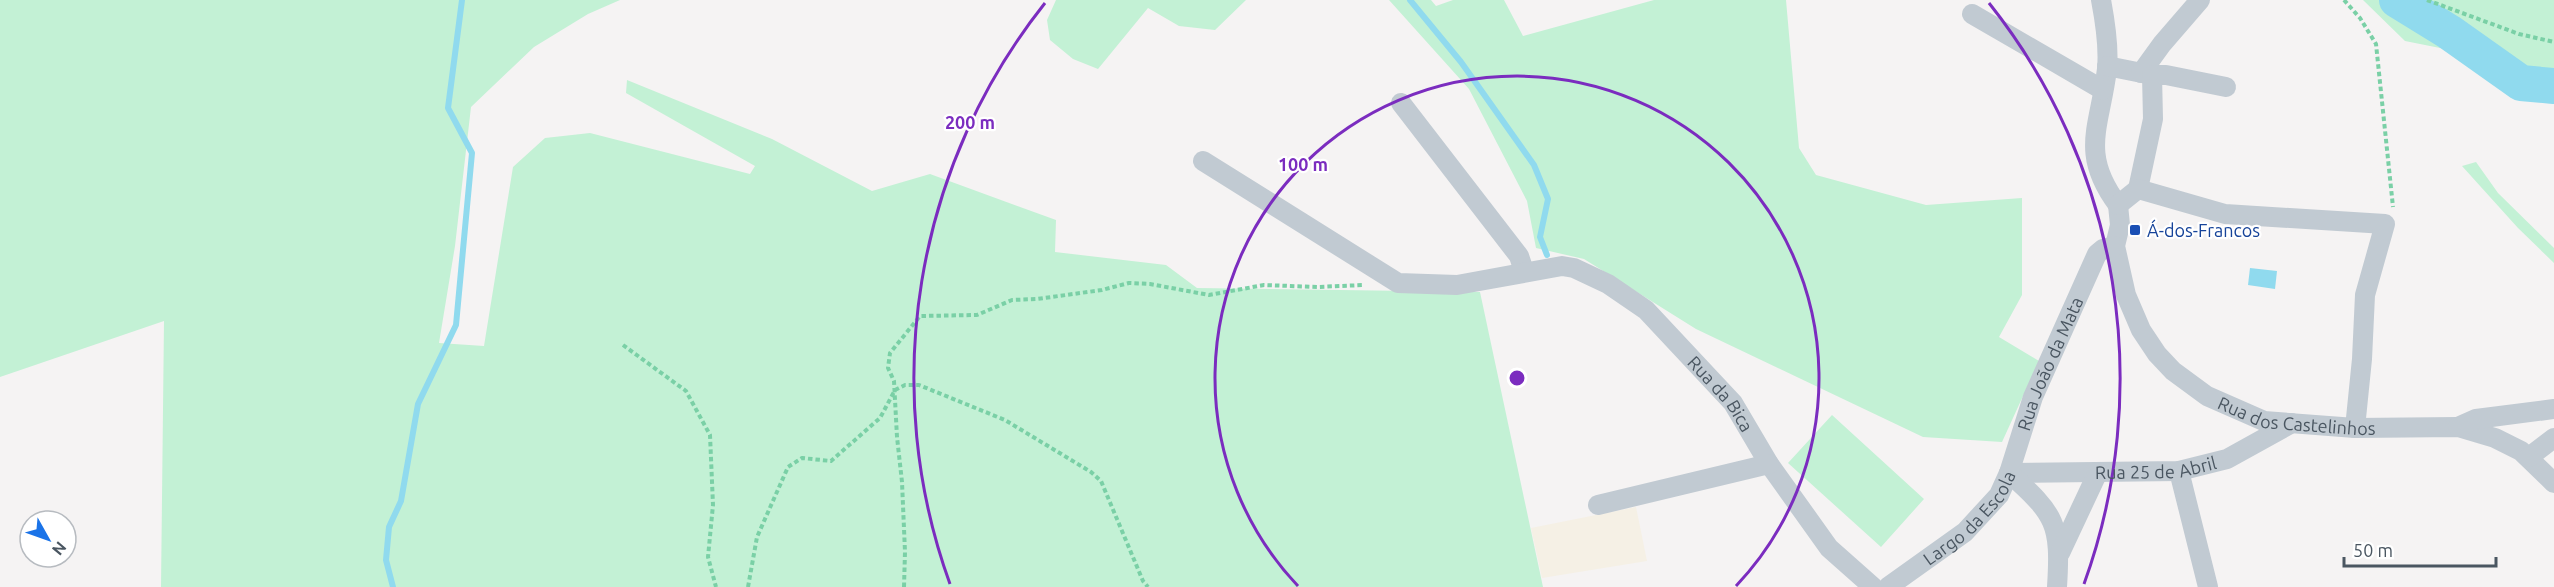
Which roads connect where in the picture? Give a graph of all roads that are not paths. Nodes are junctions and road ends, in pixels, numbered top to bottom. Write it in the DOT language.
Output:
graph roads {
  1 [pos="2100,0"];
  2 [pos="2200,0"];
  3 [pos="1972,14"];
  4 [pos="2107,66"];
  5 [pos="2146,74"];
  6 [pos="2226,87"];
  7 [pos="2103,90"];
  8 [pos="1401,103"];
  9 [pos="1203,161"];
  10 [pos="2138,189"];
  11 [pos="2118,205"];
  12 [pos="2115,246"];
  13 [pos="1524,272"];
  14 [pos="2554,409"];
  15 [pos="2292,423"];
  16 [pos="2458,427"];
  17 [pos="2355,428"];
  18 [pos="2554,438"];
  19 [pos="2529,457"];
  20 [pos="1769,464"];
  21 [pos="2179,471"];
  22 [pos="2098,472"];
  23 [pos="2009,473"];
  24 [pos="2554,483"];
  25 [pos="1598,504"];
  26 [pos="2059,555"];
  27 [pos="1873,587"];
  28 [pos="1888,587"];
  29 [pos="2057,587"];
  30 [pos="2208,587"];
  1 -- 4 [label="street"];
  2 -- 5 [label="street"];
  3 -- 7 [label="street"];
  4 -- 5 [label="street"];
  4 -- 7 [label="street"];
  5 -- 6 [label="street"];
  5 -- 10 [label="street"];
  7 -- 11 [label="street"];
  8 -- 13 [label="street"];
  9 -- 13 [label="street, Rua da Bica"];
  10 -- 11 [label="street"];
  10 -- 17 [label="street"];
  11 -- 12 [label="street"];
  12 -- 15 [label="street, Rua dos Castelinhos"];
  12 -- 23 [label="street, Rua João da Mata"];
  13 -- 20 [label="street, Rua da Bica"];
  14 -- 16 [label="street"];
  15 -- 17 [label="street, Rua dos Castelinhos"];
  15 -- 21 [label="street, Rua 25 de Abril"];
  16 -- 17 [label="street, Rua dos Castelinhos"];
  16 -- 19 [label="street, Rua dos Castelinhos"];
  18 -- 19 [label="street"];
  19 -- 24 [label="street, Rua dos Castelinhos"];
  20 -- 25 [label="street"];
  20 -- 27 [label="street, Rua da Bica"];
  21 -- 22 [label="street, Rua 25 de Abril"];
  21 -- 30 [label="street"];
  22 -- 23 [label="street, Rua 25 de Abril"];
  22 -- 26 [label="street"];
  23 -- 26 [label="street, Largo da Escola"];
  23 -- 28 [label="street, Largo da Escola"];
  26 -- 29 [label="street"];
}
